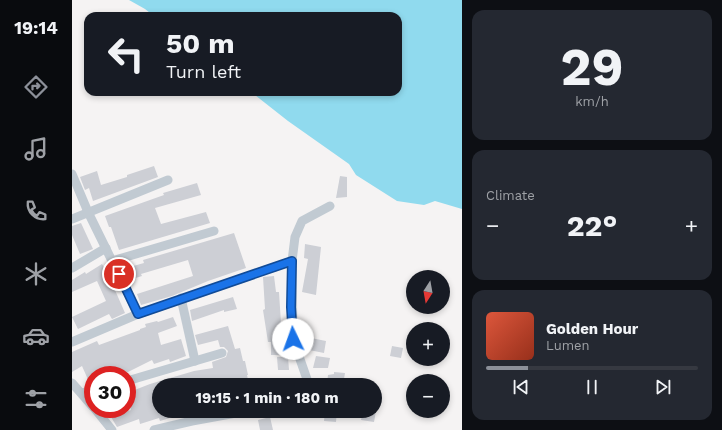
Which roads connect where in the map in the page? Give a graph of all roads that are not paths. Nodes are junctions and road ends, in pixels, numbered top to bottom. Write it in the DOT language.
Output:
graph roads {
  1 [pos="72,174"];
  2 [pos="168,180"];
  3 [pos="330,206"];
  4 [pos="88,212"];
  5 [pos="72,219"];
  6 [pos="214,231"];
  7 [pos="106,248"];
  8 [pos="112,261"];
  9 [pos="292,261"];
  10 [pos="72,268"];
  11 [pos="181,298"];
  12 [pos="138,314"];
  13 [pos="72,342"];
  14 [pos="222,353"];
  15 [pos="195,361"];
  16 [pos="136,378"];
  17 [pos="307,378"];
  18 [pos="76,389"];
  19 [pos="84,397"];
  20 [pos="102,418"];
  21 [pos="208,418"];
  22 [pos="112,430"];
  23 [pos="154,430"];
  1 -- 4 [label="street"];
  2 -- 4 [label="street"];
  3 -- 9 [label="street"];
  4 -- 5 [label="street"];
  4 -- 7 [label="street"];
  6 -- 8 [label="street"];
  7 -- 8 [label="street"];
  7 -- 10 [label="street"];
  8 -- 12 [label="street"];
  9 -- 11 [label="street"];
  9 -- 17 [label="street"];
  11 -- 12 [label="street"];
  11 -- 15 [label="street"];
  12 -- 13 [label="street"];
  14 -- 15 [label="street"];
  15 -- 16 [label="street"];
  18 -- 19 [label="street"];
  20 -- 22 [label="street"];
  21 -- 23 [label="street"];
}
